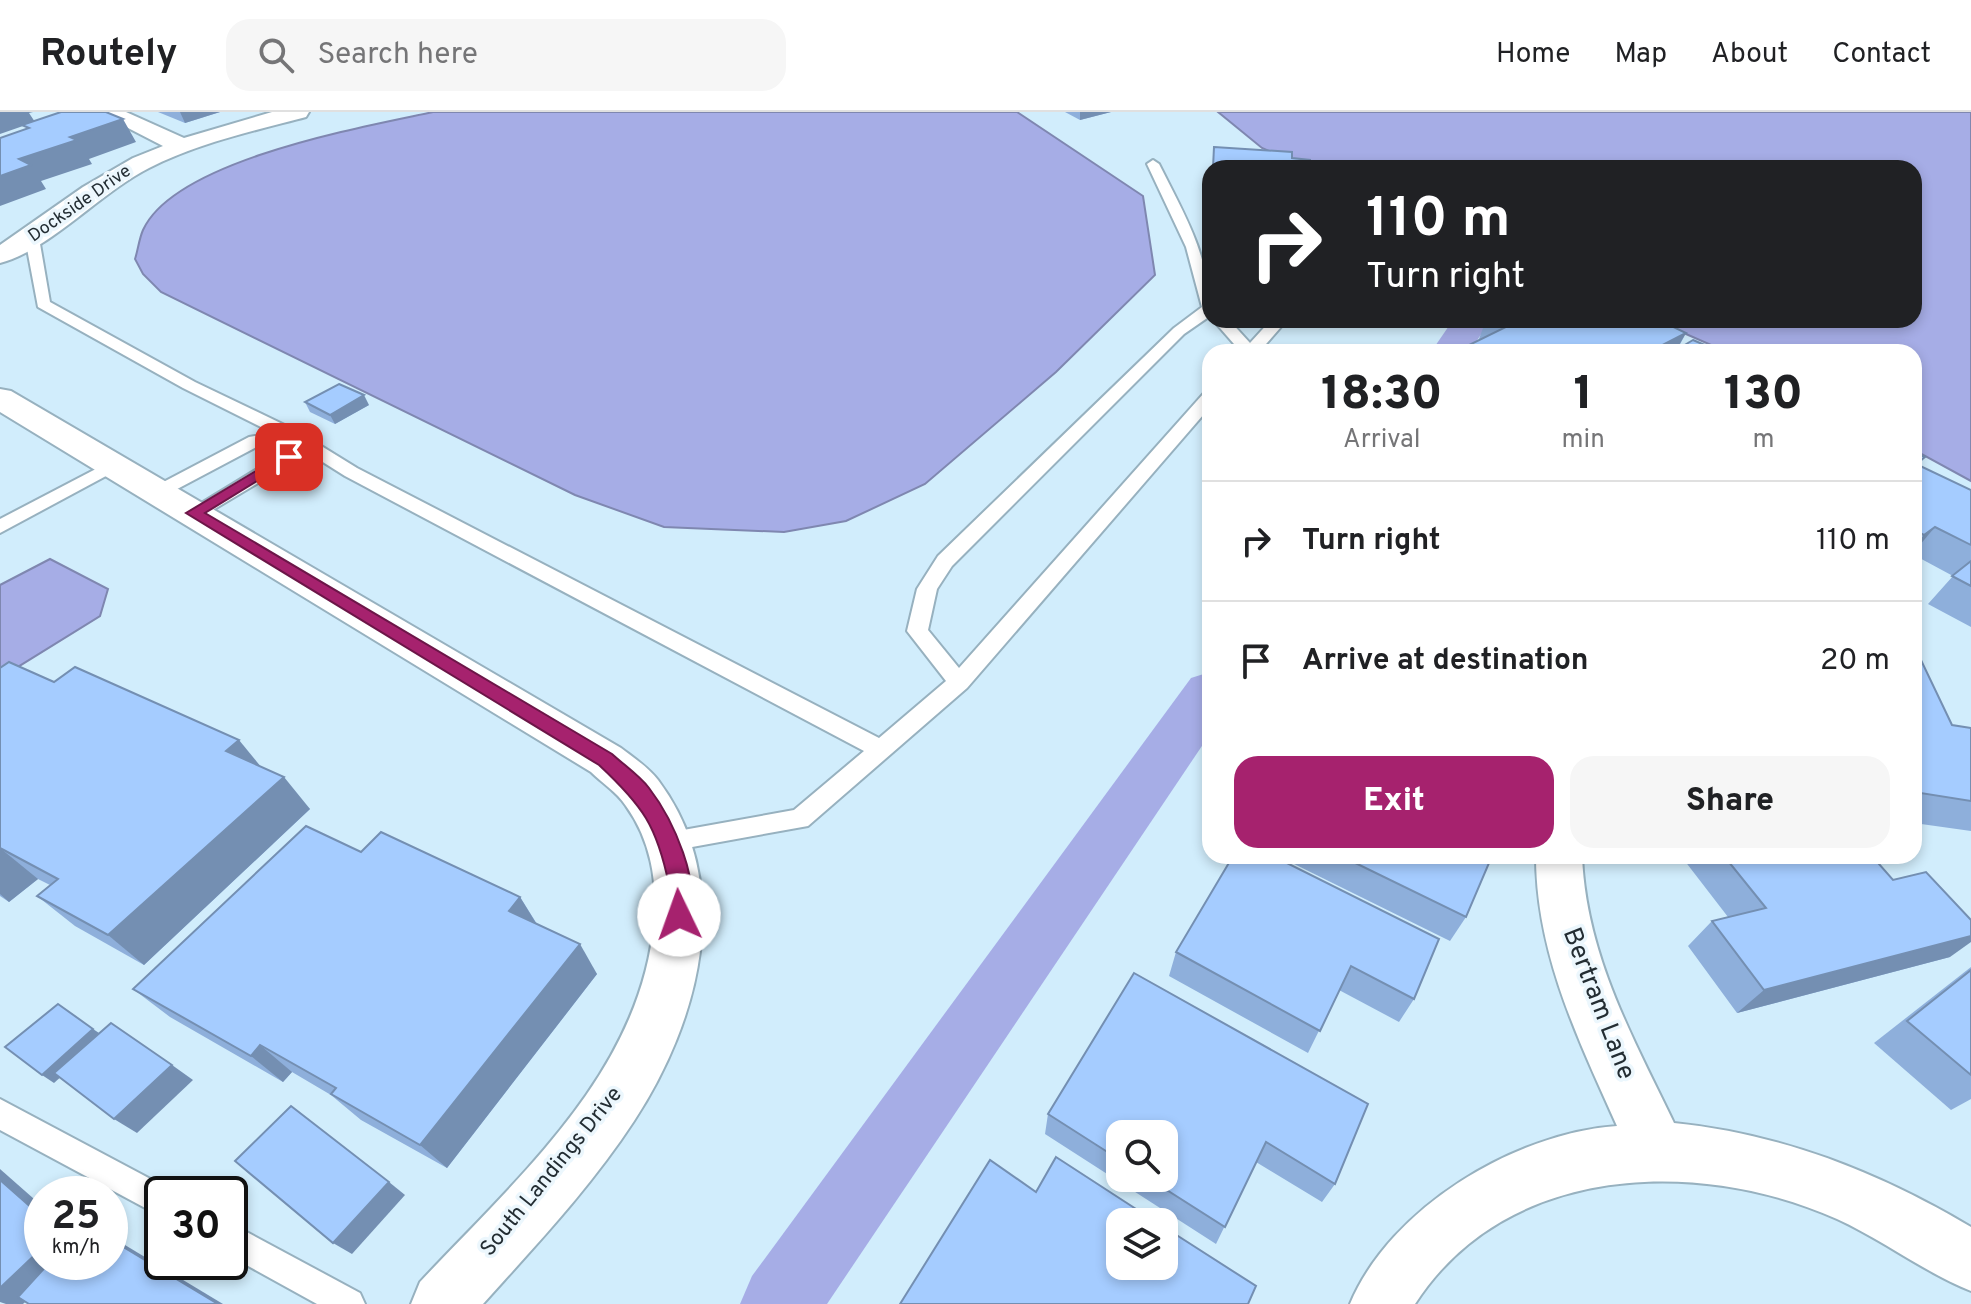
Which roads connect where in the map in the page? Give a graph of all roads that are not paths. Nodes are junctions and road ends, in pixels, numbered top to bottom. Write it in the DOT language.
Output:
graph roads {
  1 [pos="108,112"];
  2 [pos="298,112"];
  3 [pos="182,146"];
  4 [pos="1153,164"];
  5 [pos="32,238"];
  6 [pos="1193,247"];
  7 [pos="1202,247"];
  8 [pos="0,255"];
  9 [pos="1202,279"];
  10 [pos="1202,314"];
  11 [pos="1228,328"];
  12 [pos="1272,328"];
  13 [pos="1243,344"];
  14 [pos="1257,344"];
  15 [pos="0,398"];
  16 [pos="1202,406"];
  17 [pos="291,435"];
  18 [pos="113,465"];
  19 [pos="176,503"];
  20 [pos="0,527"];
  21 [pos="959,682"];
  22 [pos="880,749"];
  23 [pos="670,841"];
  24 [pos="1558,864"];
  25 [pos="0,1114"];
  26 [pos="1656,1147"];
  27 [pos="144,1192"];
  28 [pos="248,1249"];
  29 [pos="1971,1261"];
  30 [pos="349,1304"];
  31 [pos="442,1304"];
  32 [pos="1381,1304"];
  1 -- 3 [label="street"];
  2 -- 3 [label="street, Dockside Drive"];
  3 -- 5 [label="street, Dockside Drive"];
  4 -- 6 [label="lane"];
  5 -- 8 [label="street, Dockside Drive"];
  5 -- 17 [label="lane"];
  6 -- 7 [label="lane"];
  6 -- 9 [label="lane"];
  10 -- 21 [label="lane"];
  11 -- 13 [label="lane"];
  12 -- 14 [label="lane"];
  15 -- 18 [label="street, South Landings Drive"];
  16 -- 21 [label="lane"];
  17 -- 19 [label="lane"];
  17 -- 19 [label="lane"];
  17 -- 22 [label="lane"];
  18 -- 19 [label="street, South Landings Drive"];
  18 -- 20 [label="lane"];
  19 -- 23 [label="street, South Landings Drive"];
  21 -- 22 [label="lane"];
  22 -- 23 [label="lane"];
  23 -- 31 [label="street, South Landings Drive"];
  24 -- 26 [label="street, Bertram Lane"];
  25 -- 27 [label="lane"];
  26 -- 29 [label="street"];
  26 -- 32 [label="street"];
  28 -- 30 [label="lane"];
}
